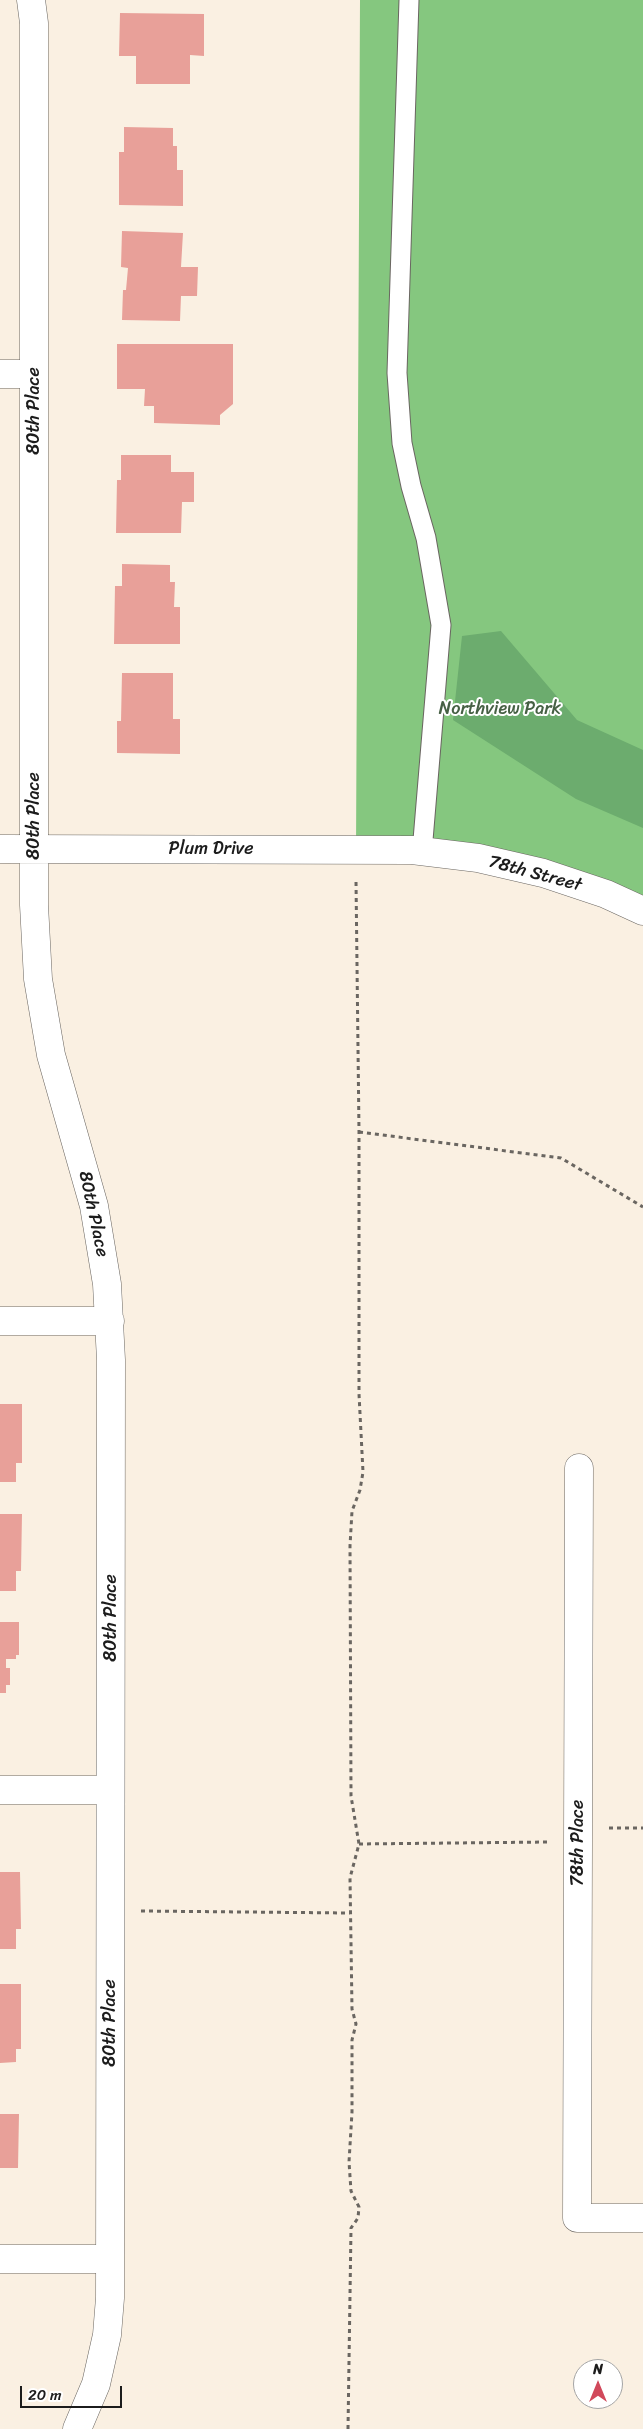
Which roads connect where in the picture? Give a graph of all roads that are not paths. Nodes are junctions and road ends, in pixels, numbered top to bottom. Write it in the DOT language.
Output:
graph roads {
  1 [pos="31,0"];
  2 [pos="409,0"];
  3 [pos="0,374"];
  4 [pos="34,374"];
  5 [pos="0,849"];
  6 [pos="34,849"];
  7 [pos="422,852"];
  8 [pos="643,911"];
  9 [pos="0,1321"];
  10 [pos="110,1321"];
  11 [pos="579,1468"];
  12 [pos="0,1790"];
  13 [pos="110,1790"];
  14 [pos="643,2218"];
  15 [pos="0,2259"];
  16 [pos="110,2259"];
  17 [pos="77,2429"];
  1 -- 4 [label="street, 80th Place"];
  2 -- 7 [label="lane"];
  3 -- 4 [label="street"];
  4 -- 6 [label="street, 80th Place"];
  5 -- 6 [label="street, Plum Drive"];
  6 -- 7 [label="street, Plum Drive"];
  6 -- 10 [label="street, 80th Place"];
  7 -- 8 [label="street, 78th Street"];
  9 -- 10 [label="street"];
  10 -- 13 [label="street, 80th Place"];
  11 -- 14 [label="street, 78th Place"];
  12 -- 13 [label="street"];
  13 -- 16 [label="street, 80th Place"];
  15 -- 16 [label="street"];
  16 -- 17 [label="street, 80th Place"];
}
